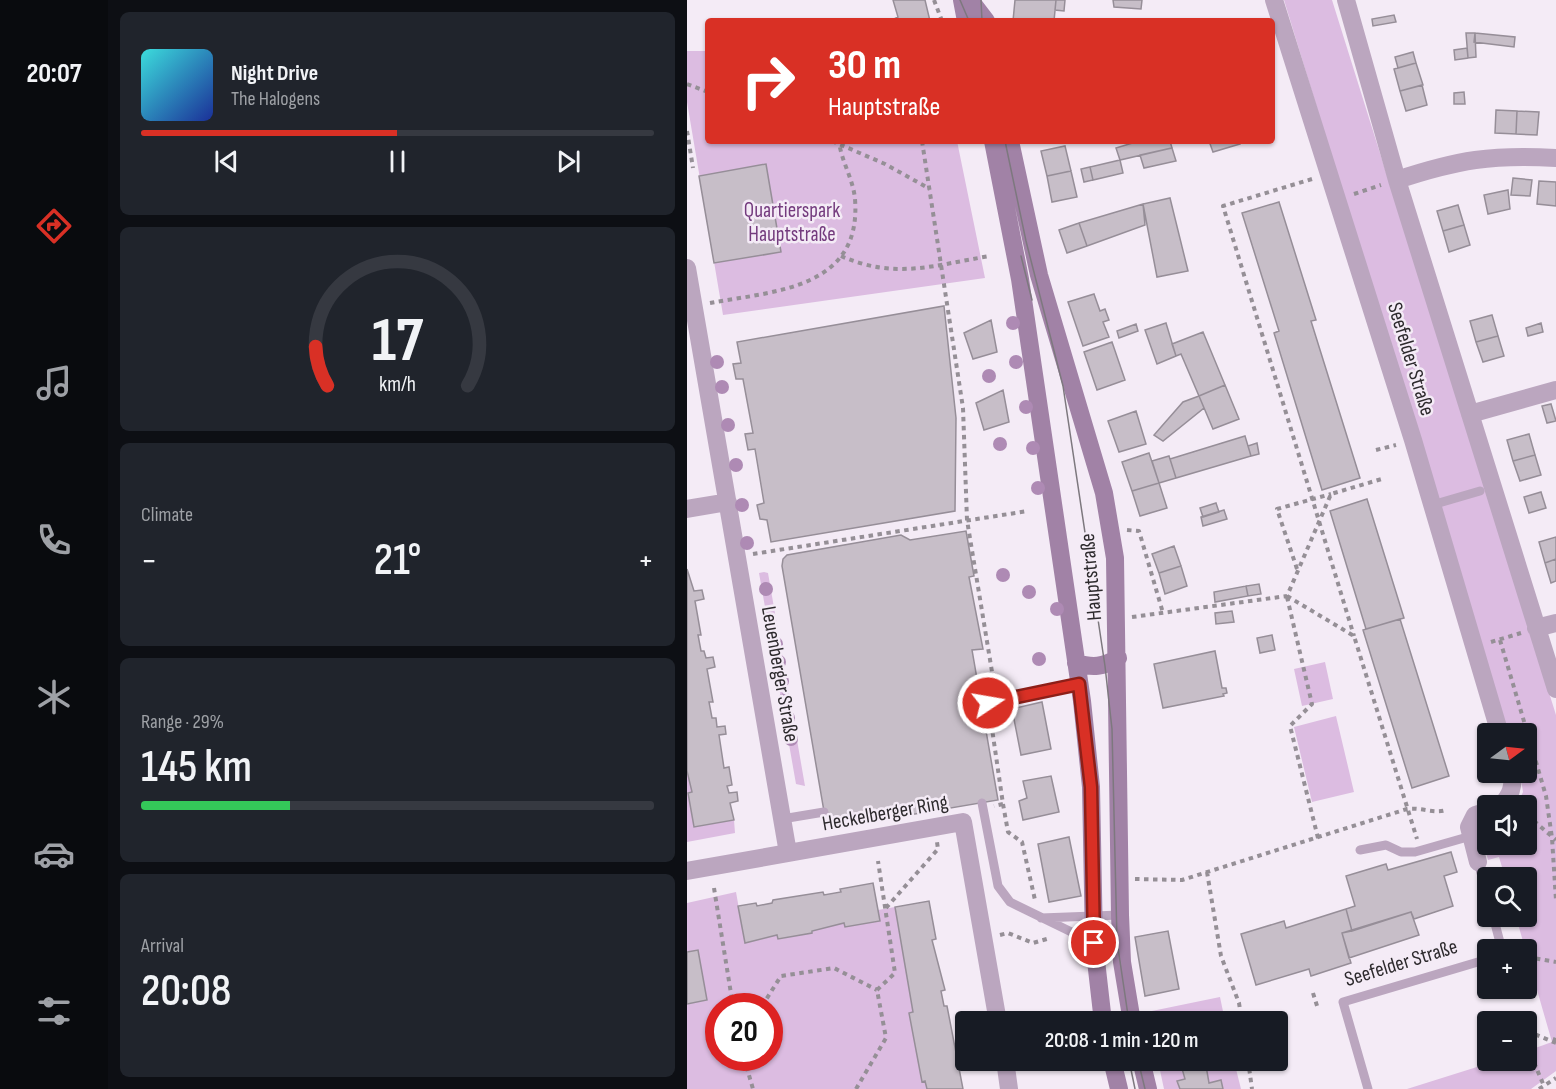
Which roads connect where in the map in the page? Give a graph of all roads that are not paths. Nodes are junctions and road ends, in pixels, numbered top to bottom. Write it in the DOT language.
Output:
graph roads {
  1 [pos="962,0"];
  2 [pos="970,0"];
  3 [pos="988,0"];
  4 [pos="1274,0"];
  5 [pos="1346,0"];
  6 [pos="965,18"];
  7 [pos="984,18"];
  8 [pos="986,18"];
  9 [pos="994,144"];
  10 [pos="1011,144"];
  11 [pos="1556,158"];
  12 [pos="1397,180"];
  13 [pos="687,268"];
  14 [pos="1039,275"];
  15 [pos="1020,279"];
  16 [pos="1556,390"];
  17 [pos="1470,414"];
  18 [pos="1481,490"];
  19 [pos="728,502"];
  20 [pos="1432,505"];
  21 [pos="687,509"];
  22 [pos="1556,622"];
  23 [pos="1536,628"];
  24 [pos="1118,658"];
  25 [pos="1076,663"];
  26 [pos="1079,684"];
  27 [pos="1556,689"];
  28 [pos="988,703"];
  29 [pos="1497,723"];
  30 [pos="983,805"];
  31 [pos="824,812"];
  32 [pos="1477,814"];
  33 [pos="782,819"];
  34 [pos="1471,836"];
  35 [pos="1360,850"];
  36 [pos="788,853"];
  37 [pos="1479,862"];
  38 [pos="1480,867"];
  39 [pos="687,871"];
  40 [pos="1120,915"];
  41 [pos="1092,916"];
  42 [pos="1038,918"];
  43 [pos="1094,943"];
  44 [pos="1477,962"];
  45 [pos="997,1011"];
  46 [pos="1102,1011"];
  47 [pos="1130,1011"];
  48 [pos="1007,1071"];
  49 [pos="1115,1071"];
  50 [pos="1144,1071"];
  51 [pos="1009,1089"];
  52 [pos="1119,1089"];
  53 [pos="1148,1089"];
  54 [pos="1368,1089"];
  1 -- 6 [label="main road"];
  2 -- 7 [label="main road"];
  3 -- 8 [label="main road"];
  4 -- 20 [label="street, Seefelder Straße"];
  5 -- 12 [label="street, Seefelder Straße"];
  9 -- 15 [label="main road, Hauptstraße"];
  10 -- 14 [label="main road, Hauptstraße"];
  11 -- 12 [label="street"];
  12 -- 17 [label="street, Seefelder Straße"];
  13 -- 19 [label="street, Leuenberger Straße"];
  14 -- 15 [label="main road"];
  14 -- 24 [label="main road, Hauptstraße"];
  15 -- 25 [label="main road, Hauptstraße"];
  16 -- 17 [label="street"];
  17 -- 23 [label="street, Seefelder Straße"];
  18 -- 20 [label="lane"];
  19 -- 21 [label="street"];
  19 -- 33 [label="street, Leuenberger Straße"];
  20 -- 29 [label="street, Seefelder Straße"];
  22 -- 23 [label="street"];
  23 -- 27 [label="street, Seefelder Straße"];
  24 -- 25 [label="main road"];
  24 -- 40 [label="main road, Hauptstraße"];
  25 -- 26 [label="main road, Hauptstraße"];
  26 -- 28 [label="lane"];
  26 -- 41 [label="main road, Hauptstraße"];
  30 -- 42 [label="lane"];
  31 -- 33 [label="lane"];
  32 -- 34 [label="street"];
  33 -- 36 [label="street, Leuenberger Straße"];
  34 -- 35 [label="lane"];
  34 -- 37 [label="street"];
  36 -- 39 [label="street, Heckelberger Ring"];
  36 -- 45 [label="street, Heckelberger Ring"];
  37 -- 38 [label="lane"];
  40 -- 41 [label="lane"];
  40 -- 47 [label="main road, Hauptstraße"];
  41 -- 42 [label="lane"];
  41 -- 43 [label="main road, Hauptstraße"];
  42 -- 43 [label="lane"];
  43 -- 46 [label="main road, Hauptstraße"];
  44 -- 54 [label="lane, Seefelder Straße"];
  48 -- 51 [label="street"];
  49 -- 52 [label="main road"];
  50 -- 53 [label="main road"];
}
